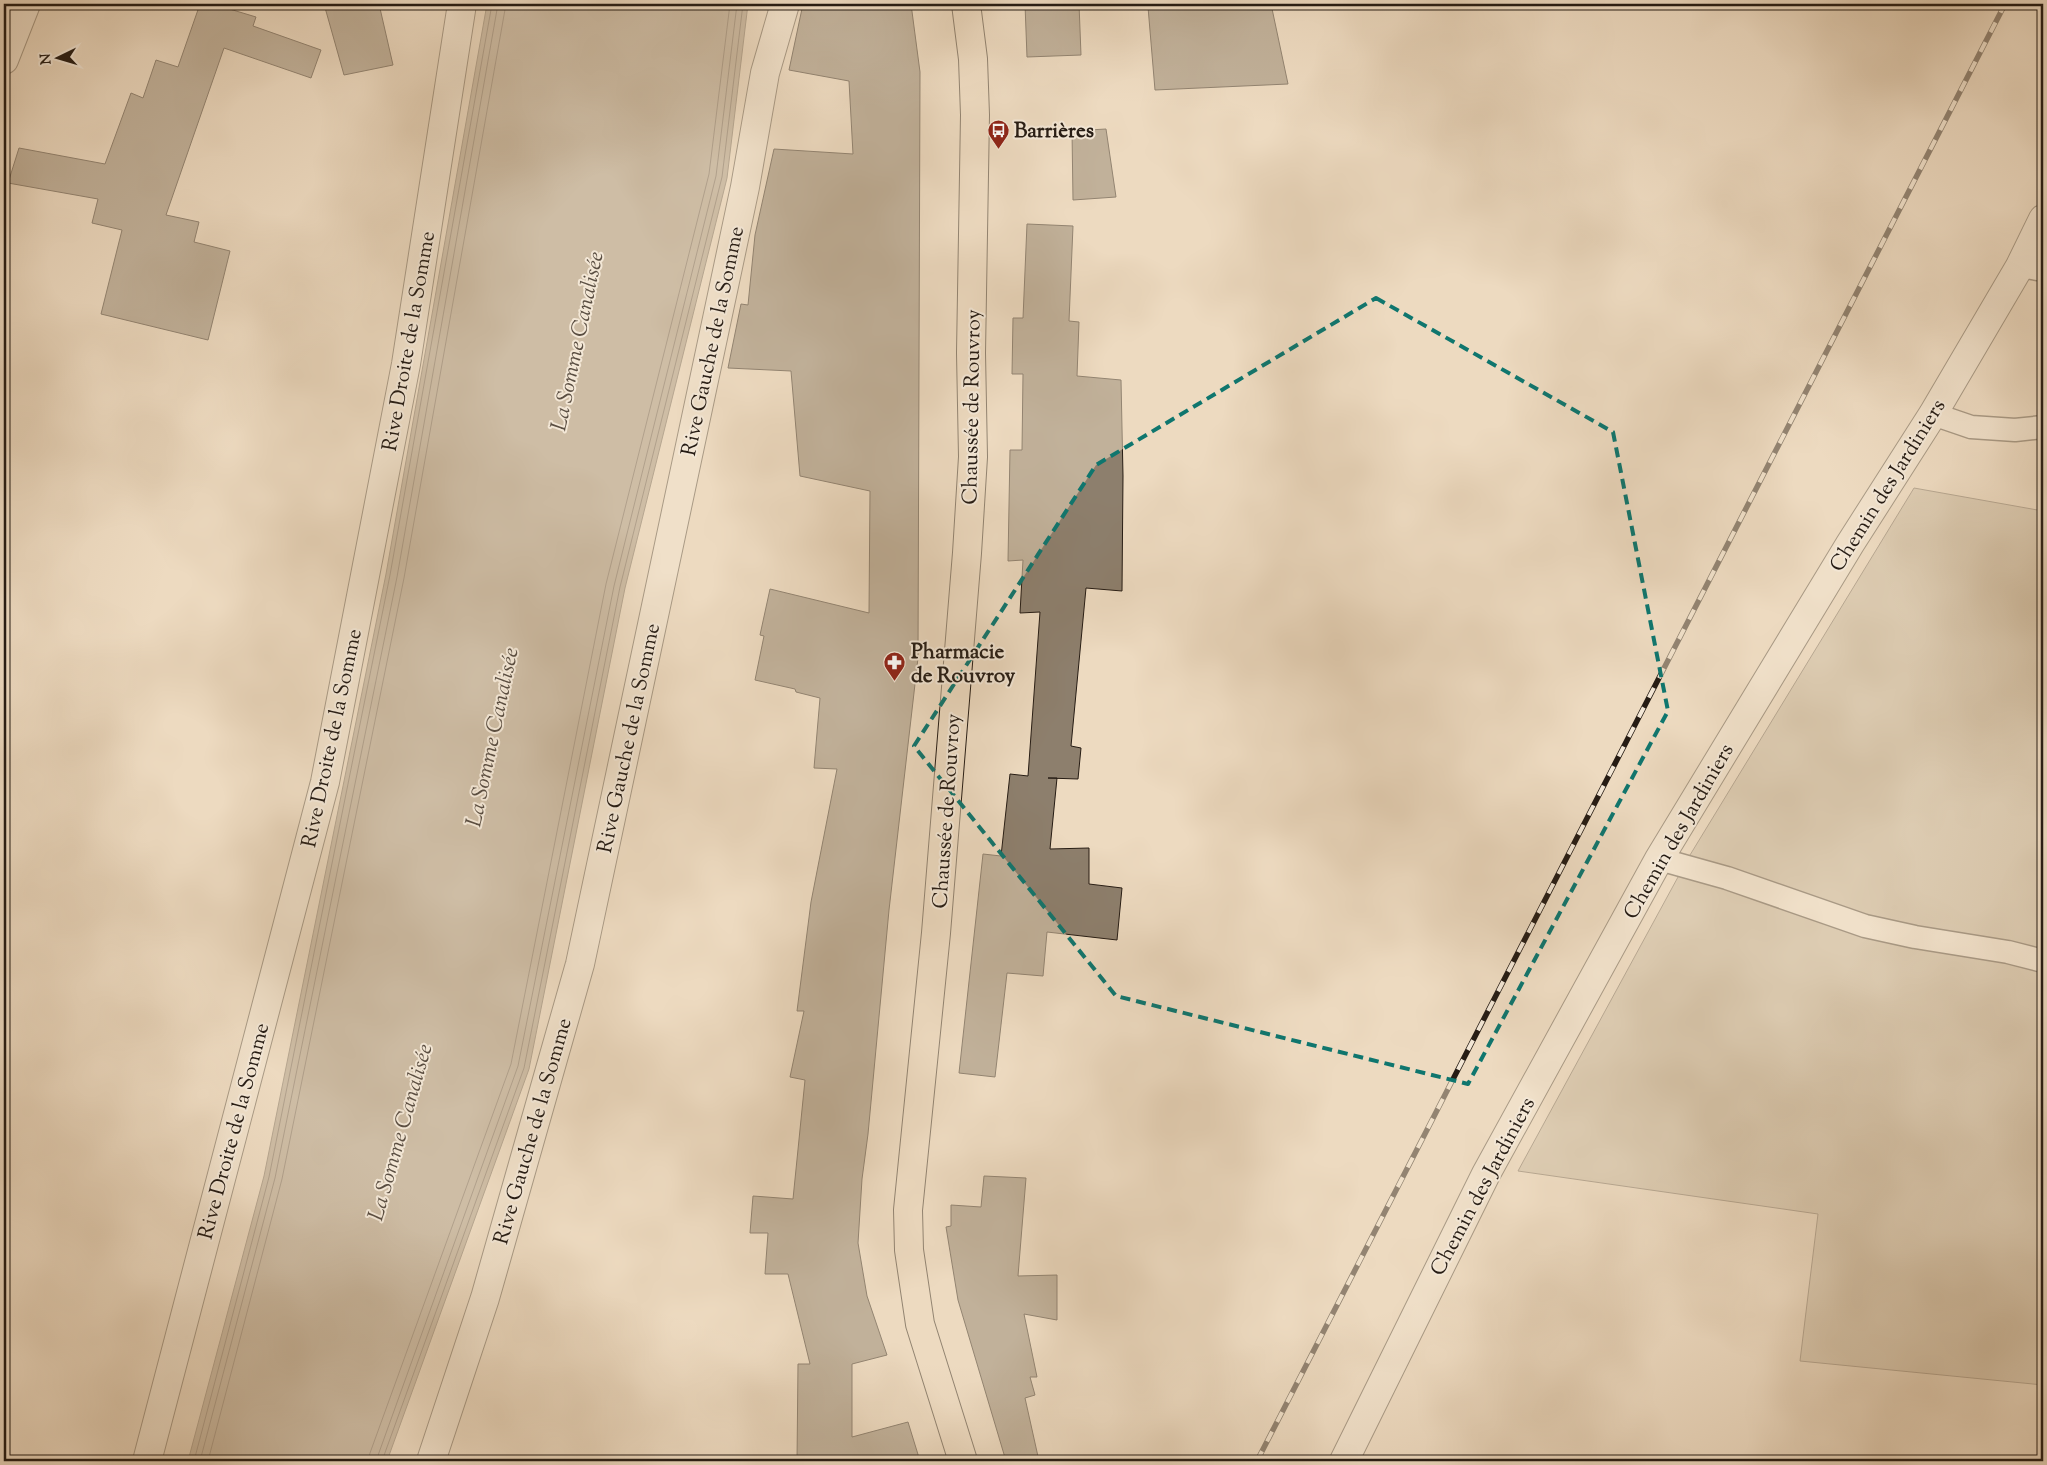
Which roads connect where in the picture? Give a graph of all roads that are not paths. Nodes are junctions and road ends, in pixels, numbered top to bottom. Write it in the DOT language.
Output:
graph roads {
  1 [pos="26,4"];
  2 [pos="462,4"];
  3 [pos="785,4"];
  4 [pos="966,4"];
  5 [pos="4,60"];
  6 [pos="2043,220"];
  7 [pos="2032,268"];
  8 [pos="1933,414"];
  9 [pos="2043,427"];
  10 [pos="1659,859"];
  11 [pos="2043,961"];
  12 [pos="147,1461"];
  13 [pos="431,1461"];
  14 [pos="963,1461"];
  15 [pos="1344,1461"];
  1 -- 5 [label="street"];
  2 -- 12 [label="street, Rive Droite de la Somme"];
  3 -- 13 [label="street, Rive Gauche de la Somme"];
  4 -- 14 [label="main road, Chaussée de Rouvroy"];
  6 -- 7 [label="street, Chemin des Jardiniers"];
  7 -- 8 [label="street, Chemin des Jardiniers"];
  8 -- 9 [label="lane"];
  8 -- 10 [label="street, Chemin des Jardiniers"];
  10 -- 11 [label="lane"];
  10 -- 15 [label="street, Chemin des Jardiniers"];
}
